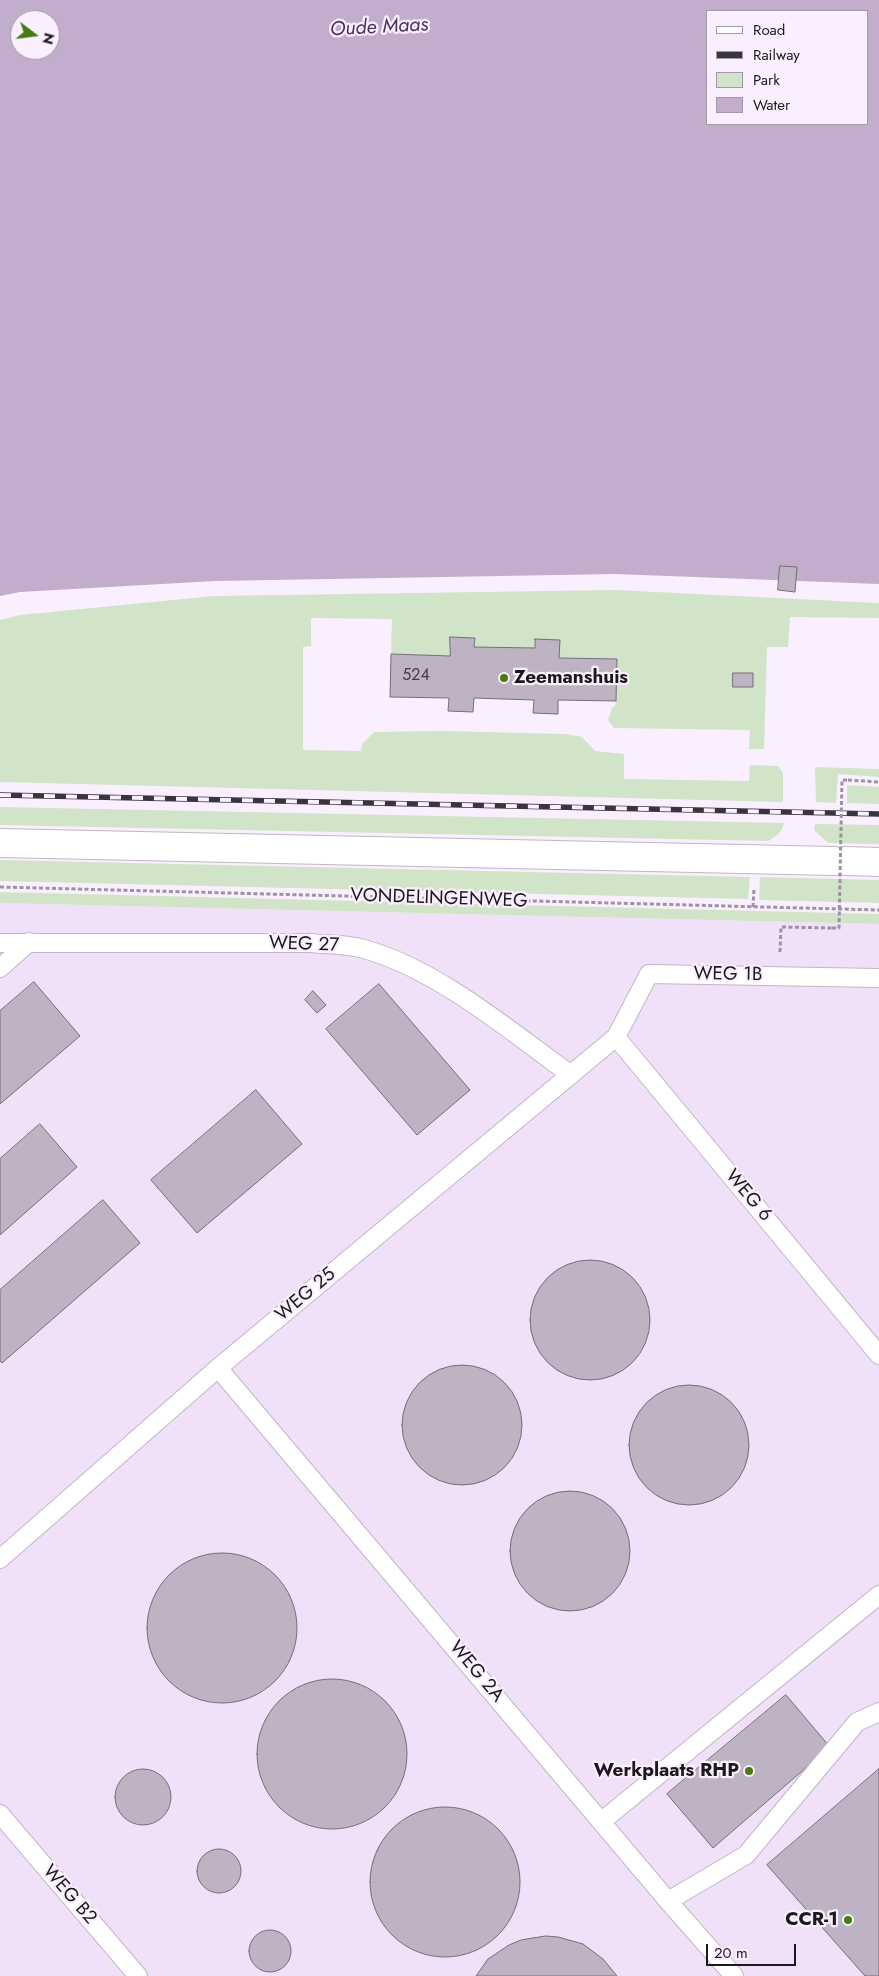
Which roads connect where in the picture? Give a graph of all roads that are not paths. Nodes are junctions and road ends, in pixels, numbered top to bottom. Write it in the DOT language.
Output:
graph roads {
  1 [pos="0,843"];
  2 [pos="879,862"];
  3 [pos="29,942"];
  4 [pos="0,943"];
  5 [pos="0,968"];
  6 [pos="879,978"];
  7 [pos="616,1037"];
  8 [pos="571,1075"];
  9 [pos="879,1355"];
  10 [pos="218,1368"];
  11 [pos="0,1559"];
  12 [pos="879,1595"];
  13 [pos="879,1712"];
  14 [pos="0,1814"];
  15 [pos="602,1821"];
  16 [pos="668,1901"];
  17 [pos="138,1976"];
  18 [pos="734,1976"];
  1 -- 2 [label="street"];
  3 -- 4 [label="lane, WEG 27"];
  3 -- 5 [label="lane"];
  3 -- 8 [label="lane, WEG 27"];
  6 -- 7 [label="lane, WEG 1B"];
  7 -- 8 [label="lane, WEG 25"];
  7 -- 9 [label="lane, WEG 6"];
  8 -- 10 [label="lane, WEG 25"];
  10 -- 11 [label="lane, WEG 25"];
  10 -- 15 [label="lane, WEG 2A"];
  12 -- 15 [label="lane"];
  13 -- 16 [label="lane"];
  14 -- 17 [label="lane, WEG B2"];
  15 -- 16 [label="lane, WEG 2A"];
  16 -- 18 [label="lane, WEG 2A"];
}
